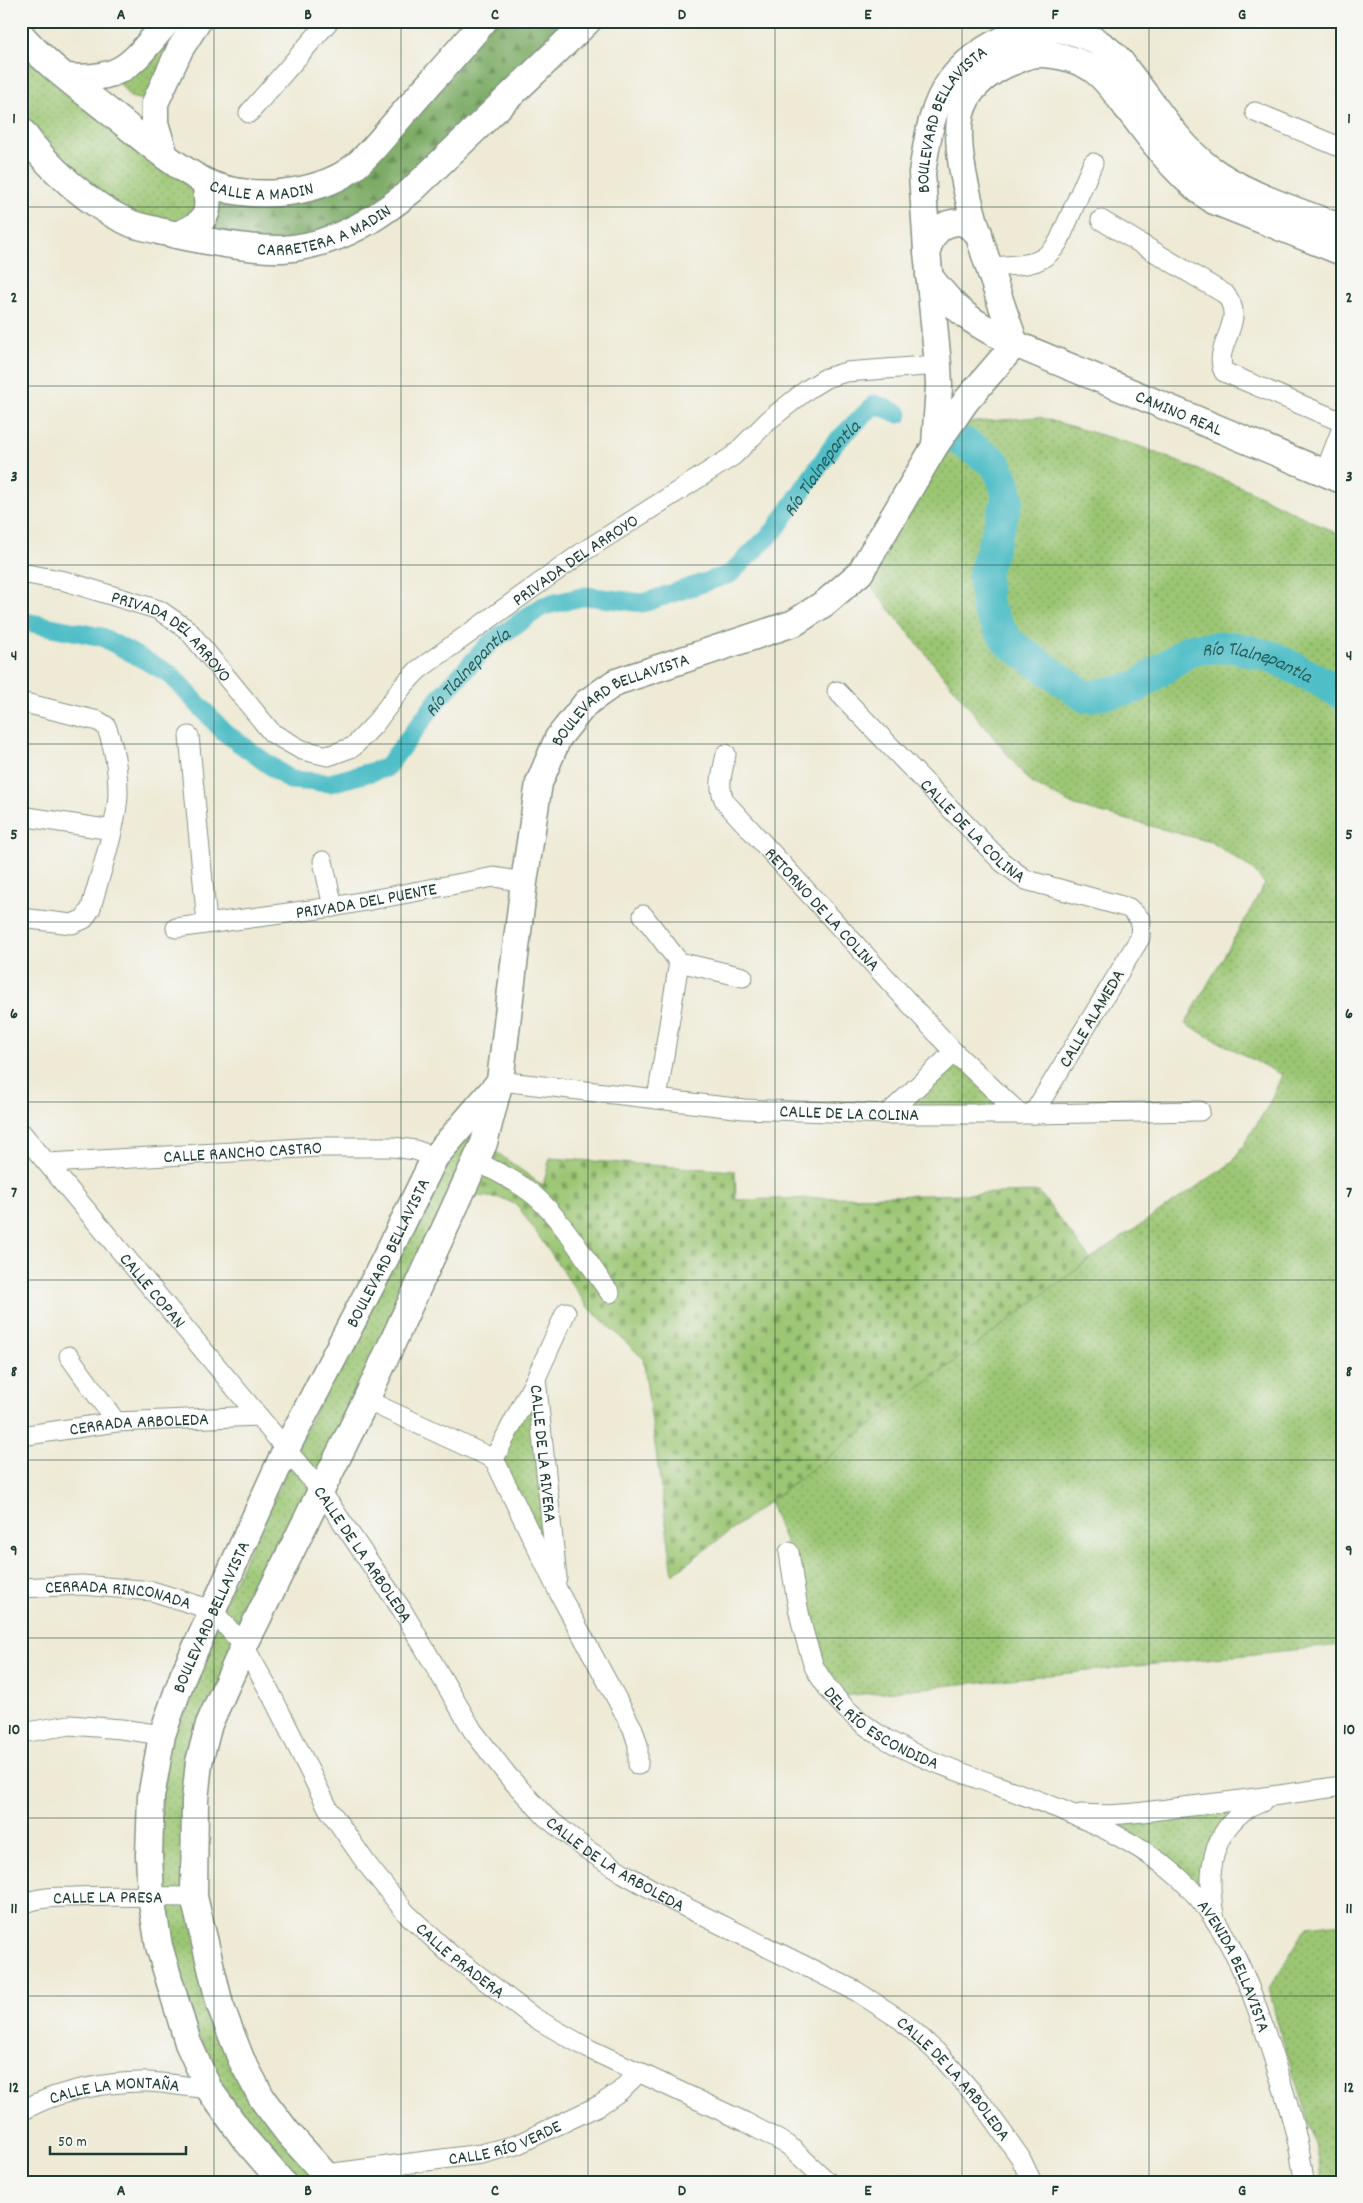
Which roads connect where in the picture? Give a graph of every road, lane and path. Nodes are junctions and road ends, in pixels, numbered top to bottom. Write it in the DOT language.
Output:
graph roads {
  1 [pos="168,21"];
  2 [pos="198,21"];
  3 [pos="329,21"];
  4 [pos="484,21"];
  5 [pos="588,21"];
  6 [pos="21,35"];
  7 [pos="31,57"];
  8 [pos="66,77"];
  9 [pos="1255,112"];
  10 [pos="249,113"];
  11 [pos="21,130"];
  12 [pos="1342,148"];
  13 [pos="164,156"];
  14 [pos="1093,163"];
  15 [pos="205,182"];
  16 [pos="1101,220"];
  17 [pos="1342,228"];
  18 [pos="979,234"];
  19 [pos="178,235"];
  20 [pos="1342,252"];
  21 [pos="928,264"];
  22 [pos="990,268"];
  23 [pos="1015,344"];
  24 [pos="938,377"];
  25 [pos="1342,422"];
  26 [pos="1342,428"];
  27 [pos="937,441"];
  28 [pos="1333,476"];
  29 [pos="21,573"];
  30 [pos="837,692"];
  31 [pos="21,702"];
  32 [pos="189,736"];
  33 [pos="726,754"];
  34 [pos="21,816"];
  35 [pos="112,830"];
  36 [pos="323,860"];
  37 [pos="524,882"];
  38 [pos="333,907"];
  39 [pos="643,915"];
  40 [pos="21,918"];
  41 [pos="1141,920"];
  42 [pos="207,923"];
  43 [pos="176,928"];
  44 [pos="679,962"];
  45 [pos="744,977"];
  46 [pos="954,1052"];
  47 [pos="500,1081"];
  48 [pos="657,1099"];
  49 [pos="1200,1111"];
  50 [pos="888,1114"];
  51 [pos="1026,1114"];
  52 [pos="21,1132"];
  53 [pos="435,1157"];
  54 [pos="476,1161"];
  55 [pos="49,1163"];
  56 [pos="610,1293"];
  57 [pos="566,1312"];
  58 [pos="69,1356"];
  59 [pos="536,1378"];
  60 [pos="366,1400"];
  61 [pos="258,1416"];
  62 [pos="116,1422"];
  63 [pos="21,1436"];
  64 [pos="286,1450"];
  65 [pos="494,1459"];
  66 [pos="321,1491"];
  67 [pos="789,1552"];
  68 [pos="21,1588"];
  69 [pos="558,1590"];
  70 [pos="212,1610"];
  71 [pos="244,1646"];
  72 [pos="21,1733"];
  73 [pos="162,1735"];
  74 [pos="638,1765"];
  75 [pos="1342,1786"];
  76 [pos="1272,1797"];
  77 [pos="1074,1814"];
  78 [pos="194,1896"];
  79 [pos="151,1897"];
  80 [pos="21,1905"];
  81 [pos="1216,1922"];
  82 [pos="639,2072"];
  83 [pos="209,2089"];
  84 [pos="21,2112"];
  85 [pos="329,2178"];
  86 [pos="822,2180"];
  87 [pos="282,2182"];
  88 [pos="1032,2182"];
  89 [pos="1304,2182"];
  1 -- 8 [label="main road"];
  2 -- 13 [label="main road"];
  3 -- 10 [label="street"];
  4 -- 15 [label="main road, CALLE A MADIN"];
  5 -- 19 [label="main road, CARRETERA A MADIN"];
  6 -- 7 [label="main road, CALLE A MADIN"];
  7 -- 8 [label="main road, CALLE A MADIN"];
  8 -- 13 [label="main road, CALLE A MADIN"];
  9 -- 12 [label="street"];
  11 -- 19 [label="main road, CARRETERA A MADIN"];
  13 -- 15 [label="main road, CALLE A MADIN"];
  14 -- 22 [label="street"];
  15 -- 19 [label="main road"];
  16 -- 25 [label="street"];
  17 -- 21 [label="main road, BOULEVARD BELLAVISTA"];
  18 -- 20 [label="main road, BOULEVARD BELLAVISTA"];
  18 -- 21 [label="main road"];
  18 -- 22 [label="main road, BOULEVARD BELLAVISTA"];
  21 -- 23 [label="main road, CAMINO REAL"];
  21 -- 24 [label="main road, BOULEVARD BELLAVISTA"];
  22 -- 23 [label="main road, BOULEVARD BELLAVISTA"];
  23 -- 27 [label="main road, BOULEVARD BELLAVISTA"];
  23 -- 28 [label="main road, CAMINO REAL"];
  24 -- 27 [label="main road, BOULEVARD BELLAVISTA"];
  24 -- 29 [label="street, PRIVADA DEL ARROYO"];
  26 -- 28 [label="street"];
  27 -- 37 [label="main road, BOULEVARD BELLAVISTA"];
  30 -- 41 [label="street, CALLE DE LA COLINA"];
  31 -- 35 [label="street"];
  32 -- 42 [label="street"];
  33 -- 46 [label="street, RETORNO DE LA COLINA"];
  34 -- 35 [label="street"];
  35 -- 40 [label="street"];
  36 -- 38 [label="street"];
  37 -- 38 [label="street, PRIVADA DEL PUENTE"];
  37 -- 47 [label="main road, BOULEVARD BELLAVISTA"];
  38 -- 42 [label="street, PRIVADA DEL PUENTE"];
  39 -- 44 [label="street"];
  41 -- 51 [label="street, CALLE ALAMEDA"];
  42 -- 43 [label="street, PRIVADA DEL PUENTE"];
  44 -- 45 [label="street"];
  44 -- 48 [label="street"];
  46 -- 50 [label="street"];
  46 -- 51 [label="street, RETORNO DE LA COLINA"];
  47 -- 48 [label="street, CALLE DE LA COLINA"];
  47 -- 53 [label="main road, BOULEVARD BELLAVISTA"];
  47 -- 54 [label="main road, BOULEVARD BELLAVISTA"];
  48 -- 50 [label="street, CALLE DE LA COLINA"];
  49 -- 51 [label="street, CALLE DE LA COLINA"];
  50 -- 51 [label="street, CALLE DE LA COLINA"];
  52 -- 55 [label="street, CALLE COPAN"];
  53 -- 55 [label="street, CALLE RANCHO CASTRO"];
  53 -- 64 [label="main road, BOULEVARD BELLAVISTA"];
  54 -- 56 [label="street"];
  54 -- 60 [label="main road, BOULEVARD BELLAVISTA"];
  55 -- 61 [label="street, CALLE COPAN"];
  57 -- 59 [label="street"];
  58 -- 62 [label="street"];
  59 -- 65 [label="street, CALLE DE LA RIVERA"];
  59 -- 69 [label="street, CALLE DE LA RIVERA"];
  60 -- 65 [label="street"];
  60 -- 66 [label="main road, BOULEVARD BELLAVISTA"];
  61 -- 62 [label="street, CERRADA ARBOLEDA"];
  61 -- 64 [label="street, CALLE COPAN"];
  62 -- 63 [label="street, CERRADA ARBOLEDA"];
  64 -- 66 [label="street, CALLE DE LA ARBOLEDA"];
  64 -- 70 [label="main road, BOULEVARD BELLAVISTA"];
  65 -- 69 [label="street, CALLE DE LA RIVERA"];
  66 -- 71 [label="main road, BOULEVARD BELLAVISTA"];
  66 -- 88 [label="street, CALLE DE LA ARBOLEDA"];
  67 -- 77 [label="street, DEL RÍO ESCONDIDA"];
  68 -- 70 [label="street, CERRADA RINCONADA"];
  69 -- 74 [label="street, CALLE DE LA RIVERA"];
  70 -- 71 [label="street, CALLE PRADERA"];
  70 -- 73 [label="main road, BOULEVARD BELLAVISTA"];
  71 -- 78 [label="main road, BOULEVARD BELLAVISTA"];
  71 -- 82 [label="street, CALLE PRADERA"];
  72 -- 73 [label="street"];
  73 -- 79 [label="main road, BOULEVARD BELLAVISTA"];
  75 -- 76 [label="street"];
  76 -- 77 [label="street"];
  76 -- 81 [label="street"];
  77 -- 81 [label="street, AVENIDA BELLAVISTA"];
  78 -- 79 [label="street, CALLE LA PRESA"];
  78 -- 85 [label="main road, BOULEVARD BELLAVISTA"];
  79 -- 80 [label="street, CALLE LA PRESA"];
  79 -- 83 [label="main road, BOULEVARD BELLAVISTA"];
  81 -- 89 [label="street, AVENIDA BELLAVISTA"];
  82 -- 85 [label="street, CALLE RÍO VERDE"];
  82 -- 86 [label="street, CALLE PRADERA"];
  83 -- 84 [label="street, CALLE LA MONTAÑA"];
  83 -- 87 [label="main road, BOULEVARD BELLAVISTA"];
}
